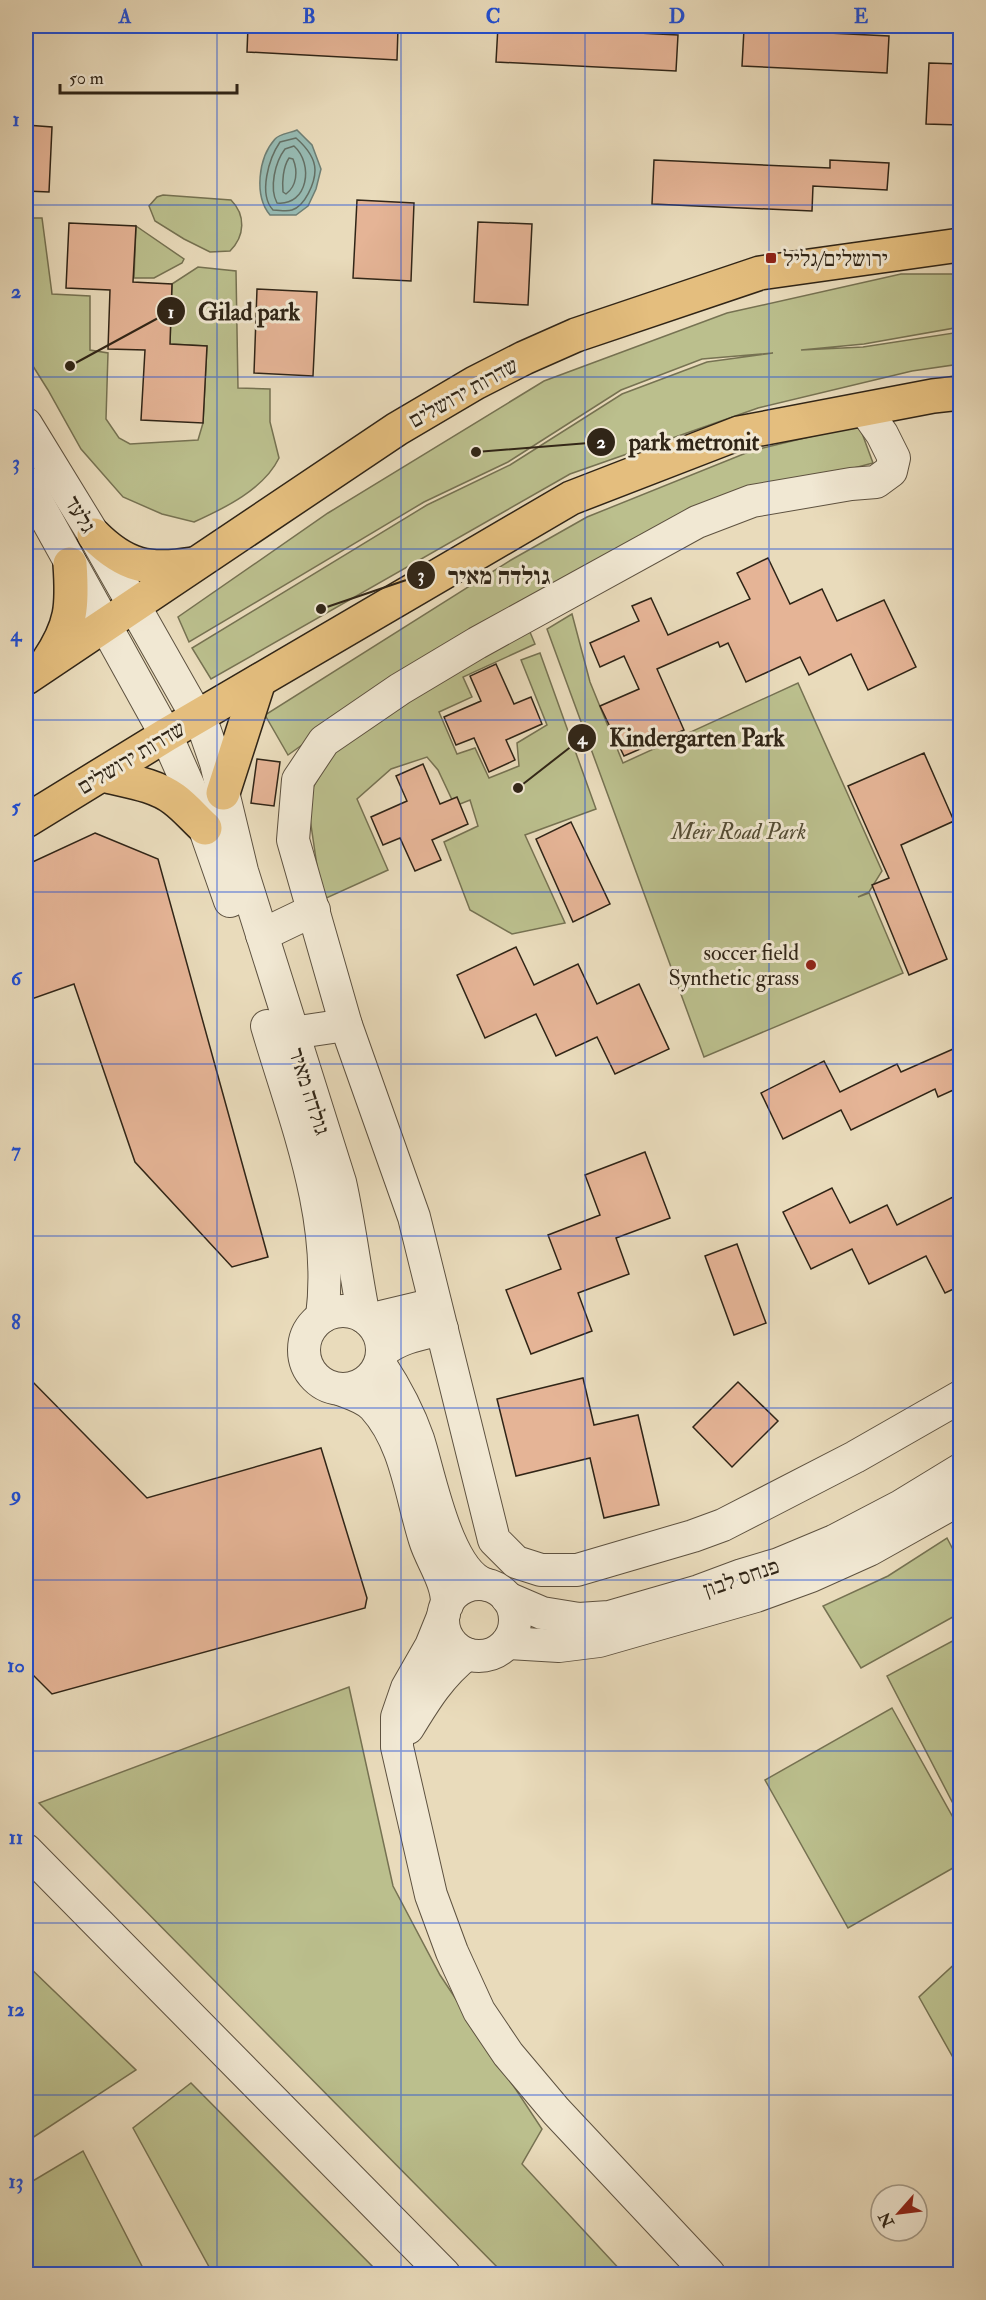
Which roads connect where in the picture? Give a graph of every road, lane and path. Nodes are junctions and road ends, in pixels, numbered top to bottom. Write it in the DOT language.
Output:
graph roads {
  1 [pos="960,228"];
  2 [pos="945,247"];
  3 [pos="951,392"];
  4 [pos="865,410"];
  5 [pos="26,424"];
  6 [pos="26,482"];
  7 [pos="94,535"];
  8 [pos="197,563"];
  9 [pos="70,564"];
  10 [pos="134,605"];
  11 [pos="105,625"];
  12 [pos="36,671"];
  13 [pos="260,681"];
  14 [pos="197,718"];
  15 [pos="166,735"];
  16 [pos="102,775"];
  17 [pos="223,793"];
  18 [pos="26,821"];
  19 [pos="205,828"];
  20 [pos="314,910"];
  21 [pos="262,935"];
  22 [pos="346,1025"];
  23 [pos="292,1033"];
  24 [pos="438,1316"];
  25 [pos="322,1317"];
  26 [pos="366,1319"];
  27 [pos="382,1357"];
  28 [pos="342,1390"];
  29 [pos="960,1397"];
  30 [pos="960,1470"];
  31 [pos="960,1499"];
  32 [pos="497,1592"];
  33 [pos="445,1609"];
  34 [pos="507,1643"];
  35 [pos="467,1654"];
  36 [pos="402,1768"];
  37 [pos="26,1850"];
  38 [pos="444,2274"];
  39 [pos="709,2274"];
  1 -- 2 [label="street"];
  2 -- 8 [label="main road, שדרות ירושלים"];
  3 -- 4 [label="main road, שדרות ירושלים"];
  4 -- 13 [label="main road, שדרות ירושלים"];
  4 -- 20 [label="street"];
  5 -- 7 [label="street, גלעד"];
  6 -- 9 [label="street, גלעד"];
  7 -- 8 [label="main road"];
  7 -- 10 [label="street, גלעד"];
  8 -- 10 [label="main road, שדרות ירושלים"];
  9 -- 11 [label="street, גלעד"];
  9 -- 12 [label="main road"];
  10 -- 11 [label="main road, שדרות ירושלים"];
  10 -- 14 [label="street, גולדה מאיר"];
  11 -- 12 [label="main road, שדרות ירושלים"];
  11 -- 15 [label="street, גולדה מאיר"];
  13 -- 14 [label="main road, שדרות ירושלים"];
  13 -- 17 [label="main road"];
  14 -- 15 [label="main road, שדרות ירושלים"];
  14 -- 17 [label="street, גולדה מאיר"];
  15 -- 16 [label="main road, שדרות ירושלים"];
  15 -- 19 [label="street, גולדה מאיר"];
  16 -- 18 [label="main road, שדרות ירושלים"];
  16 -- 19 [label="main road"];
  17 -- 21 [label="street, גולדה מאיר"];
  19 -- 25 [label="street, גולדה מאיר"];
  20 -- 21 [label="street"];
  20 -- 22 [label="street"];
  21 -- 23 [label="street, גולדה מאיר"];
  22 -- 23 [label="street"];
  22 -- 24 [label="street"];
  23 -- 26 [label="street, גולדה מאיר"];
  24 -- 26 [label="street"];
  24 -- 27 [label="street"];
  24 -- 29 [label="street"];
  25 -- 26 [label="street"];
  25 -- 28 [label="street"];
  26 -- 27 [label="street"];
  27 -- 28 [label="street"];
  27 -- 32 [label="street"];
  28 -- 33 [label="street"];
  30 -- 32 [label="street, פנחס לבון"];
  31 -- 34 [label="street, פנחס לבון"];
  32 -- 33 [label="street"];
  32 -- 34 [label="street"];
  33 -- 35 [label="street"];
  33 -- 36 [label="street"];
  34 -- 35 [label="street"];
  35 -- 36 [label="street"];
  36 -- 39 [label="street"];
  37 -- 38 [label="street"];
}
